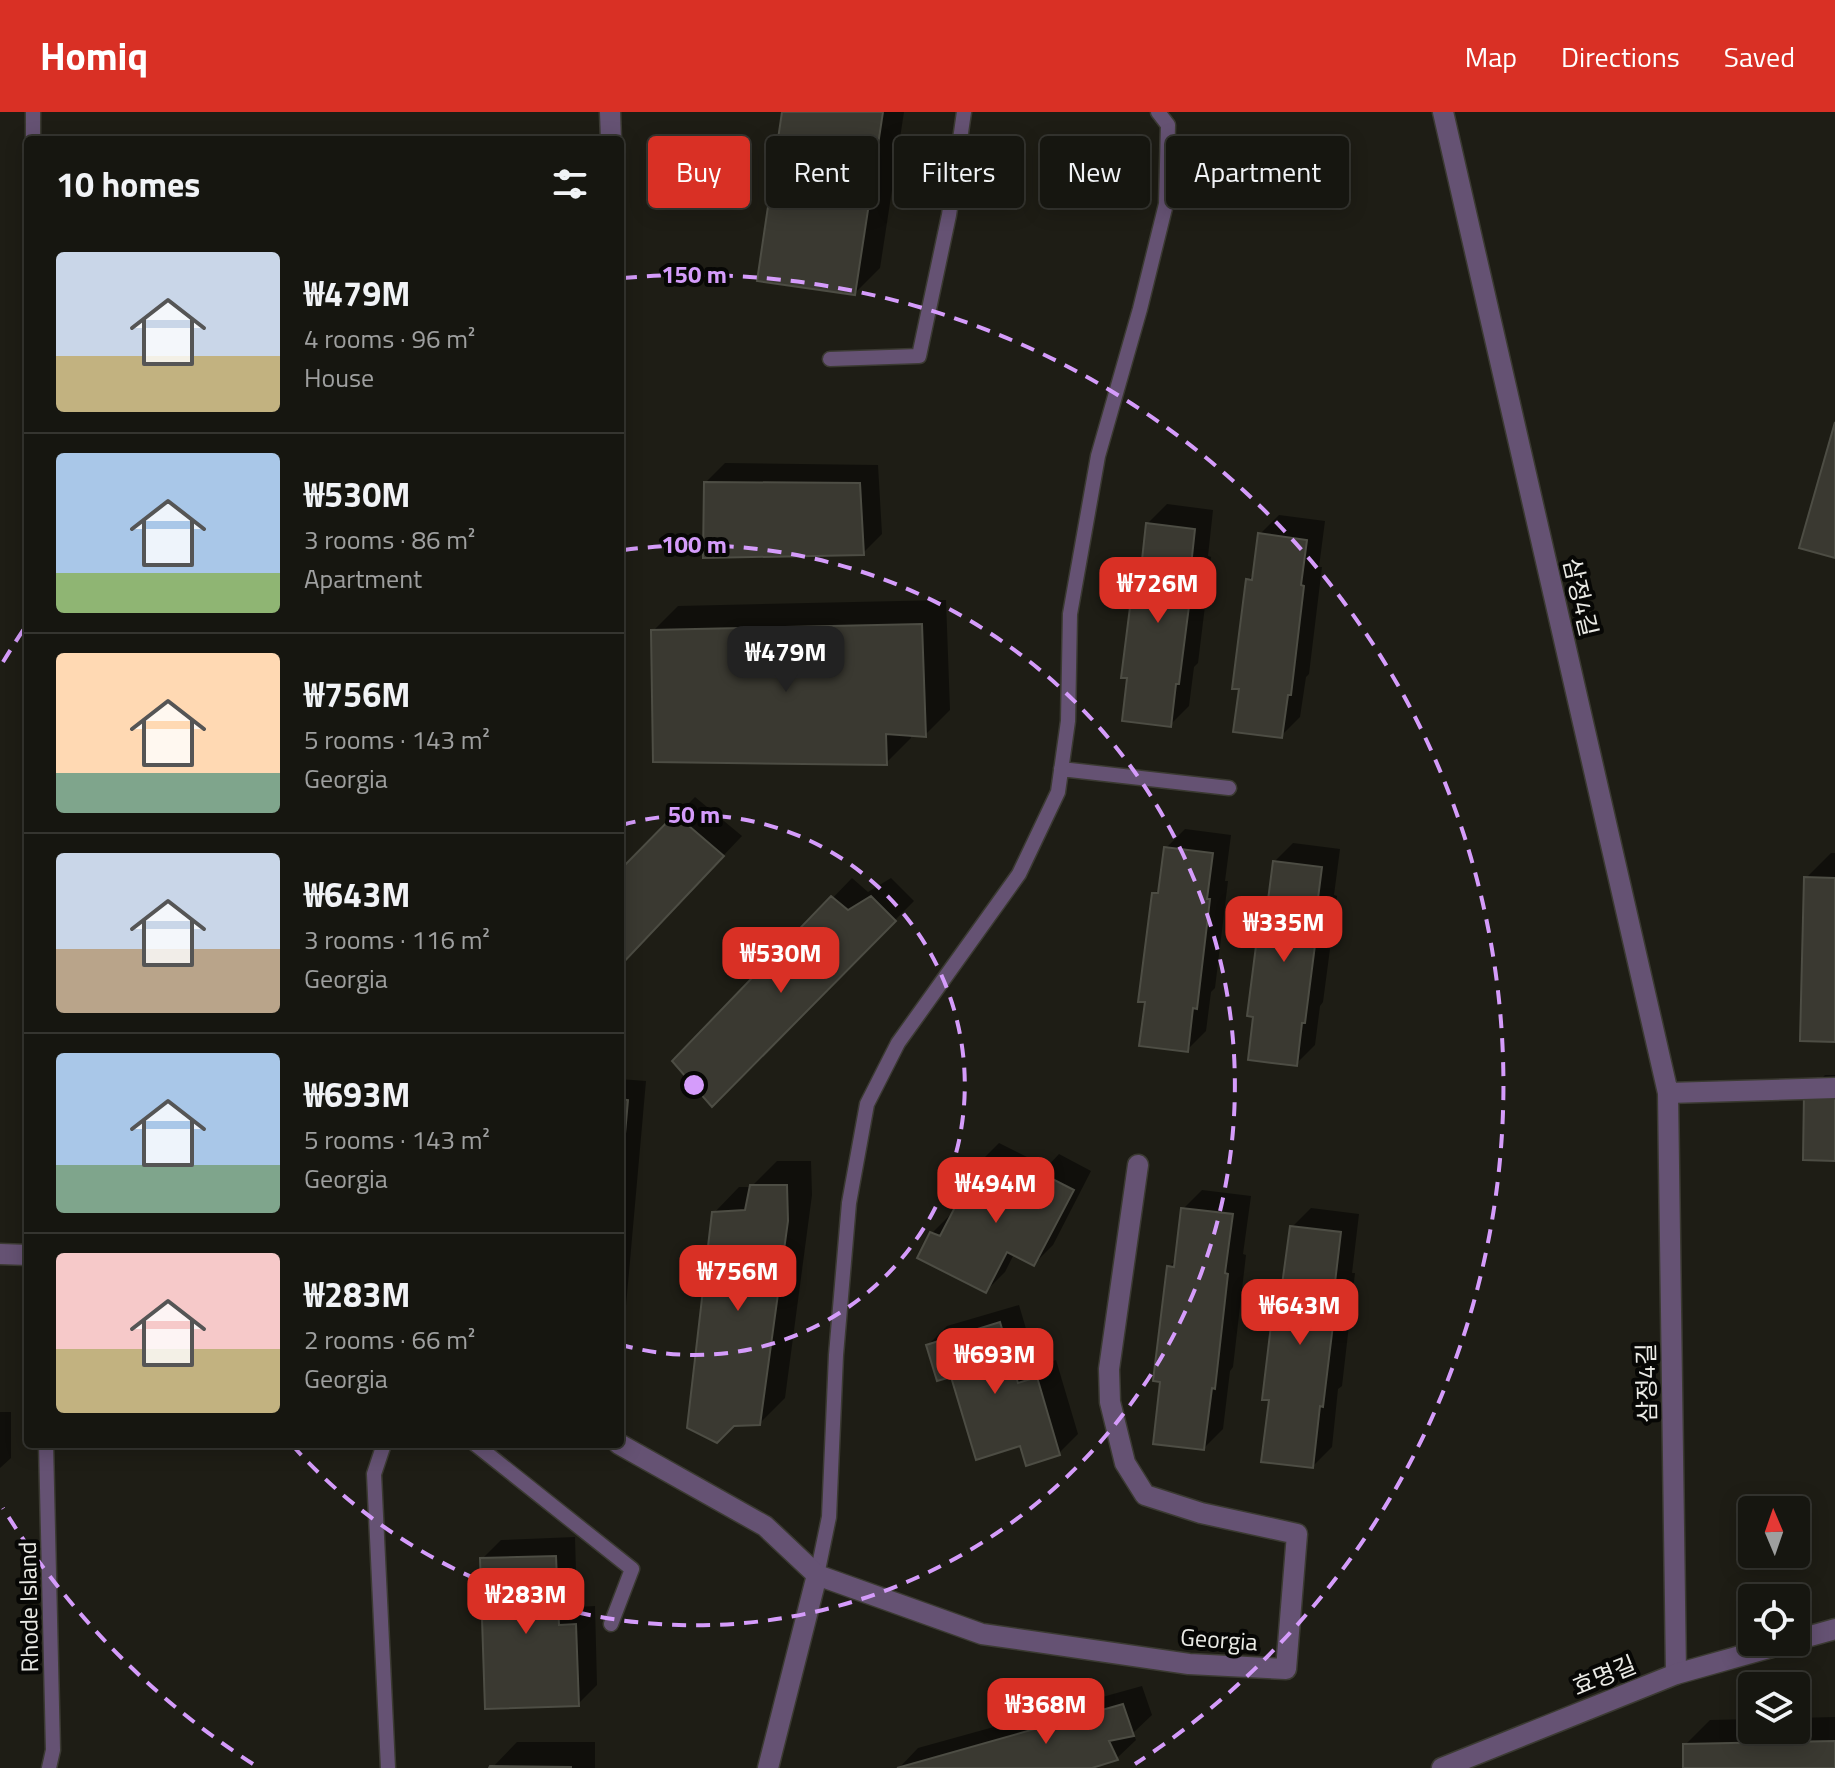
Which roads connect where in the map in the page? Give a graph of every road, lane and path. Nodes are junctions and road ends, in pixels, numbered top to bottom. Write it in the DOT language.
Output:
graph roads {
  1 [pos="33,112"];
  2 [pos="610,112"];
  3 [pos="964,112"];
  4 [pos="1158,112"];
  5 [pos="1443,112"];
  6 [pos="33,136"];
  7 [pos="611,136"];
  8 [pos="830,359"];
  9 [pos="1061,769"];
  10 [pos="1229,788"];
  11 [pos="1835,1088"];
  12 [pos="1668,1093"];
  13 [pos="1138,1165"];
  14 [pos="0,1254"];
  15 [pos="24,1255"];
  16 [pos="624,1447"];
  17 [pos="46,1448"];
  18 [pos="383,1448"];
  19 [pos="480,1448"];
  20 [pos="817,1575"];
  21 [pos="611,1624"];
  22 [pos="1835,1629"];
  23 [pos="1810,1636"];
  24 [pos="1740,1656"];
  25 [pos="1676,1674"];
  26 [pos="49,1768"];
  27 [pos="388,1768"];
  28 [pos="768,1768"];
  29 [pos="1442,1768"];
  1 -- 6 [label="lane"];
  2 -- 7 [label="street"];
  3 -- 8 [label="lane"];
  4 -- 9 [label="lane"];
  5 -- 12 [label="street, 삼정4길"];
  9 -- 10 [label="lane"];
  9 -- 20 [label="lane"];
  11 -- 12 [label="street"];
  12 -- 25 [label="street, 삼정4길"];
  13 -- 20 [label="street, Georgia"];
  14 -- 15 [label="street"];
  16 -- 20 [label="street, Georgia"];
  17 -- 26 [label="lane, Rhode Island"];
  18 -- 27 [label="lane"];
  19 -- 21 [label="lane"];
  20 -- 28 [label="street"];
  22 -- 23 [label="street"];
  24 -- 25 [label="street, 효명길"];
  25 -- 29 [label="street, 효명길"];
}
